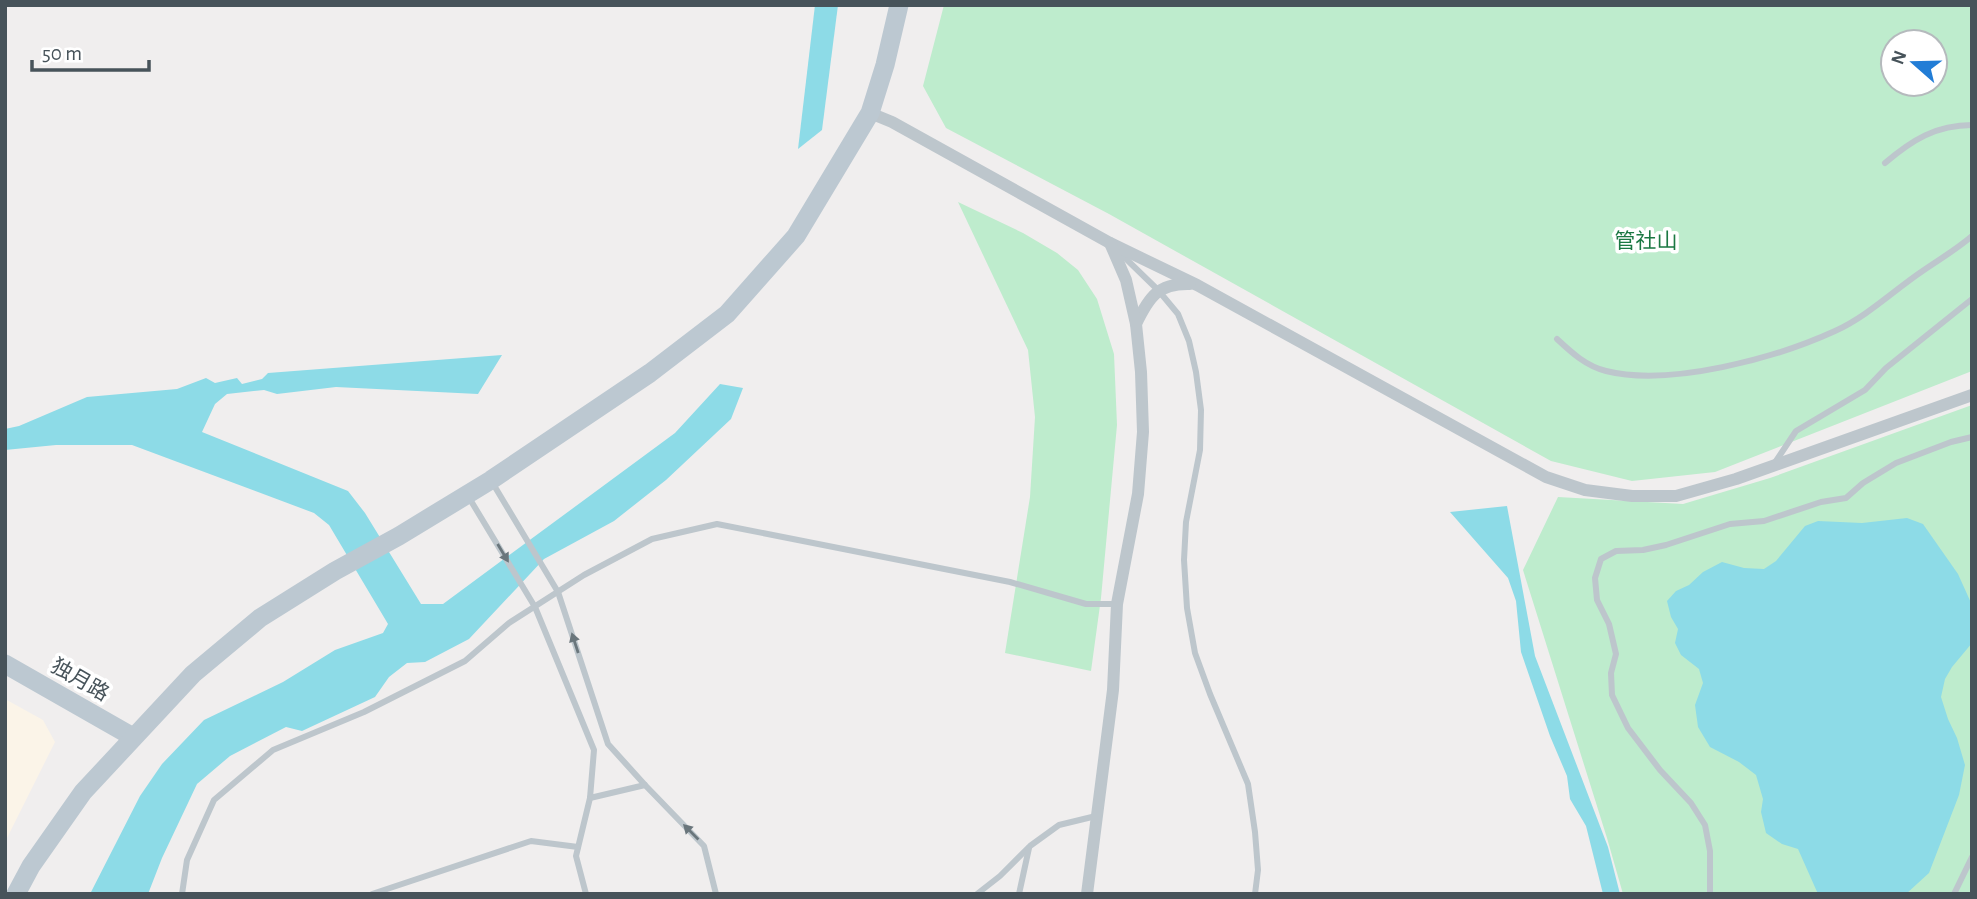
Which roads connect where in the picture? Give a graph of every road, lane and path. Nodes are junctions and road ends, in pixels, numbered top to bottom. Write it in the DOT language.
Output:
graph roads {
  1 [pos="899,5"];
  2 [pos="870,113"];
  3 [pos="1972,125"];
  4 [pos="1885,163"];
  5 [pos="1972,236"];
  6 [pos="1110,243"];
  7 [pos="1196,285"];
  8 [pos="1158,290"];
  9 [pos="1972,299"];
  10 [pos="1136,324"];
  11 [pos="1557,339"];
  12 [pos="1972,395"];
  13 [pos="1972,437"];
  14 [pos="1773,466"];
  15 [pos="491,480"];
  16 [pos="467,495"];
  17 [pos="558,592"];
  18 [pos="1117,604"];
  19 [pos="535,607"];
  20 [pos="5,664"];
  21 [pos="133,737"];
  22 [pos="608,744"];
  23 [pos="594,750"];
  24 [pos="645,785"];
  25 [pos="590,798"];
  26 [pos="1097,816"];
  27 [pos="1030,846"];
  28 [pos="578,847"];
  29 [pos="1972,857"];
  30 [pos="16,894"];
  31 [pos="182,894"];
  32 [pos="372,894"];
  33 [pos="586,894"];
  34 [pos="716,894"];
  35 [pos="977,894"];
  36 [pos="1018,894"];
  37 [pos="1087,894"];
  38 [pos="1255,894"];
  39 [pos="1710,894"];
  40 [pos="1954,894"];
  1 -- 2 [label="street"];
  2 -- 6 [label="street"];
  2 -- 15 [label="street"];
  3 -- 4 [label="lane"];
  5 -- 11 [label="lane"];
  6 -- 7 [label="street"];
  6 -- 8 [label="lane"];
  6 -- 10 [label="street"];
  7 -- 8 [label="street"];
  7 -- 14 [label="street"];
  8 -- 10 [label="street"];
  8 -- 38 [label="lane"];
  9 -- 14 [label="lane"];
  10 -- 18 [label="street"];
  12 -- 14 [label="street"];
  13 -- 39 [label="lane"];
  15 -- 16 [label="street"];
  15 -- 17 [label="lane"];
  16 -- 19 [label="lane, one-way"];
  16 -- 21 [label="street"];
  17 -- 18 [label="lane"];
  17 -- 19 [label="lane"];
  22 -- 17 [label="lane, one-way"];
  18 -- 26 [label="street"];
  19 -- 23 [label="lane"];
  19 -- 31 [label="lane"];
  20 -- 21 [label="street, 独月路"];
  21 -- 30 [label="street"];
  22 -- 23 [label="lane"];
  22 -- 24 [label="lane"];
  23 -- 25 [label="lane"];
  24 -- 25 [label="lane"];
  34 -- 24 [label="lane, one-way"];
  25 -- 28 [label="lane"];
  26 -- 27 [label="lane"];
  26 -- 37 [label="street"];
  27 -- 35 [label="lane"];
  27 -- 36 [label="lane"];
  28 -- 32 [label="lane"];
  28 -- 33 [label="lane"];
  29 -- 40 [label="lane"];
}
